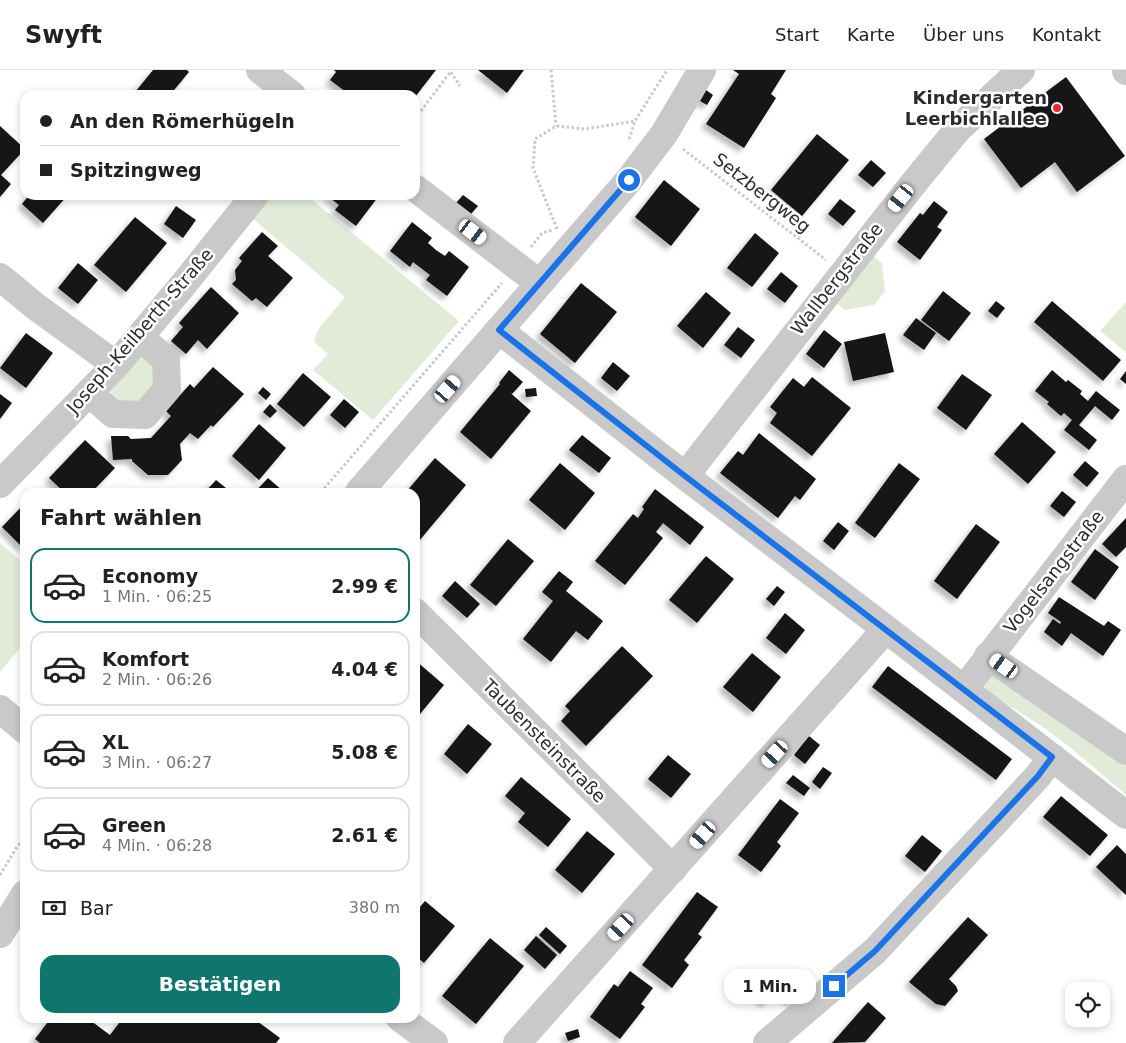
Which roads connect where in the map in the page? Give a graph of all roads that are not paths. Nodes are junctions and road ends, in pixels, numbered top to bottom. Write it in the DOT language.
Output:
graph roads {
  1 [pos="260,70"];
  2 [pos="702,70"];
  3 [pos="1022,70"];
  4 [pos="286,90"];
  5 [pos="420,192"];
  6 [pos="251,200"];
  7 [pos="0,277"];
  8 [pos="538,283"];
  9 [pos="499,330"];
  10 [pos="140,336"];
  11 [pos="116,365"];
  12 [pos="89,393"];
  13 [pos="685,476"];
  14 [pos="1126,479"];
  15 [pos="0,484"];
  16 [pos="363,488"];
  17 [pos="420,617"];
  18 [pos="886,629"];
  19 [pos="988,656"];
  20 [pos="964,689"];
  21 [pos="0,708"];
  22 [pos="20,726"];
  23 [pos="1126,751"];
  24 [pos="1052,757"];
  25 [pos="1126,815"];
  26 [pos="673,869"];
  27 [pos="20,902"];
  28 [pos="0,934"];
  29 [pos="407,1023"];
  30 [pos="434,1043"];
  31 [pos="517,1043"];
  32 [pos="768,1043"];
  1 -- 4 [label="street"];
  2 -- 8 [label="street"];
  3 -- 13 [label="street, Wallbergstraße"];
  5 -- 8 [label="street"];
  6 -- 10 [label="street, Joseph-Keilberth-Straße"];
  7 -- 11 [label="street"];
  8 -- 9 [label="street"];
  9 -- 13 [label="street"];
  9 -- 16 [label="street"];
  10 -- 11 [label="street, Joseph-Keilberth-Straße"];
  10 -- 12 [label="street"];
  11 -- 12 [label="street, Joseph-Keilberth-Straße"];
  12 -- 15 [label="street, Joseph-Keilberth-Straße"];
  13 -- 18 [label="street"];
  14 -- 19 [label="street, Vogelsangstraße"];
  17 -- 26 [label="street, Taubensteinstraße"];
  18 -- 20 [label="street"];
  18 -- 26 [label="street"];
  19 -- 20 [label="street, Vogelsangstraße"];
  19 -- 23 [label="street"];
  20 -- 24 [label="street"];
  21 -- 22 [label="street"];
  24 -- 25 [label="street"];
  24 -- 32 [label="street"];
  26 -- 31 [label="street"];
  27 -- 28 [label="street"];
  29 -- 30 [label="street"];
}
